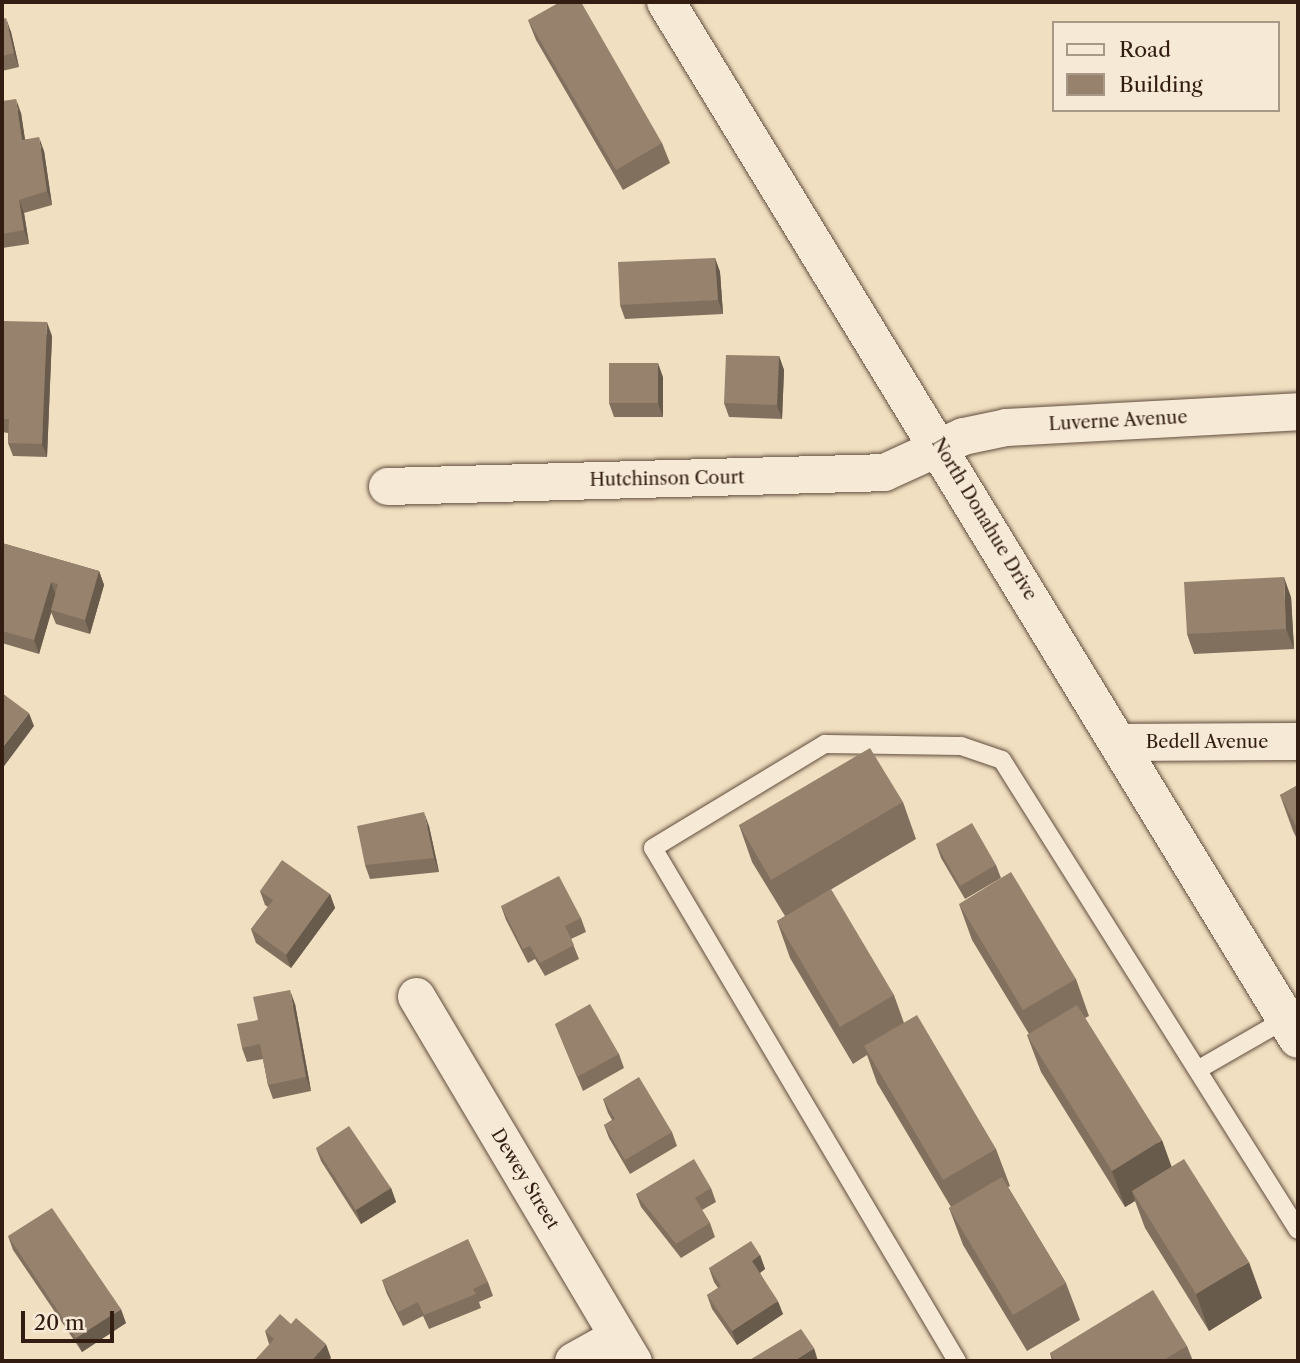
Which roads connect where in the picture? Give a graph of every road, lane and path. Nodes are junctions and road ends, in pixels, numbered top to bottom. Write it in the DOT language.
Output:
graph roads {
  1 [pos="666,2"];
  2 [pos="1298,411"];
  3 [pos="941,446"];
  4 [pos="387,486"];
  5 [pos="1298,741"];
  6 [pos="1117,742"];
  7 [pos="416,996"];
  8 [pos="1292,1029"];
  9 [pos="1199,1069"];
  10 [pos="1298,1230"];
  11 [pos="626,1348"];
  12 [pos="573,1361"];
  13 [pos="957,1361"];
  1 -- 3 [label="street, North Donahue Drive"];
  2 -- 3 [label="street, Luverne Avenue"];
  3 -- 4 [label="street, Hutchinson Court"];
  3 -- 6 [label="street, North Donahue Drive"];
  5 -- 6 [label="street, Bedell Avenue"];
  6 -- 8 [label="street, North Donahue Drive"];
  7 -- 11 [label="street, Dewey Street"];
  8 -- 9 [label="lane"];
  9 -- 10 [label="lane"];
  9 -- 13 [label="lane"];
  11 -- 12 [label="street"];
}
